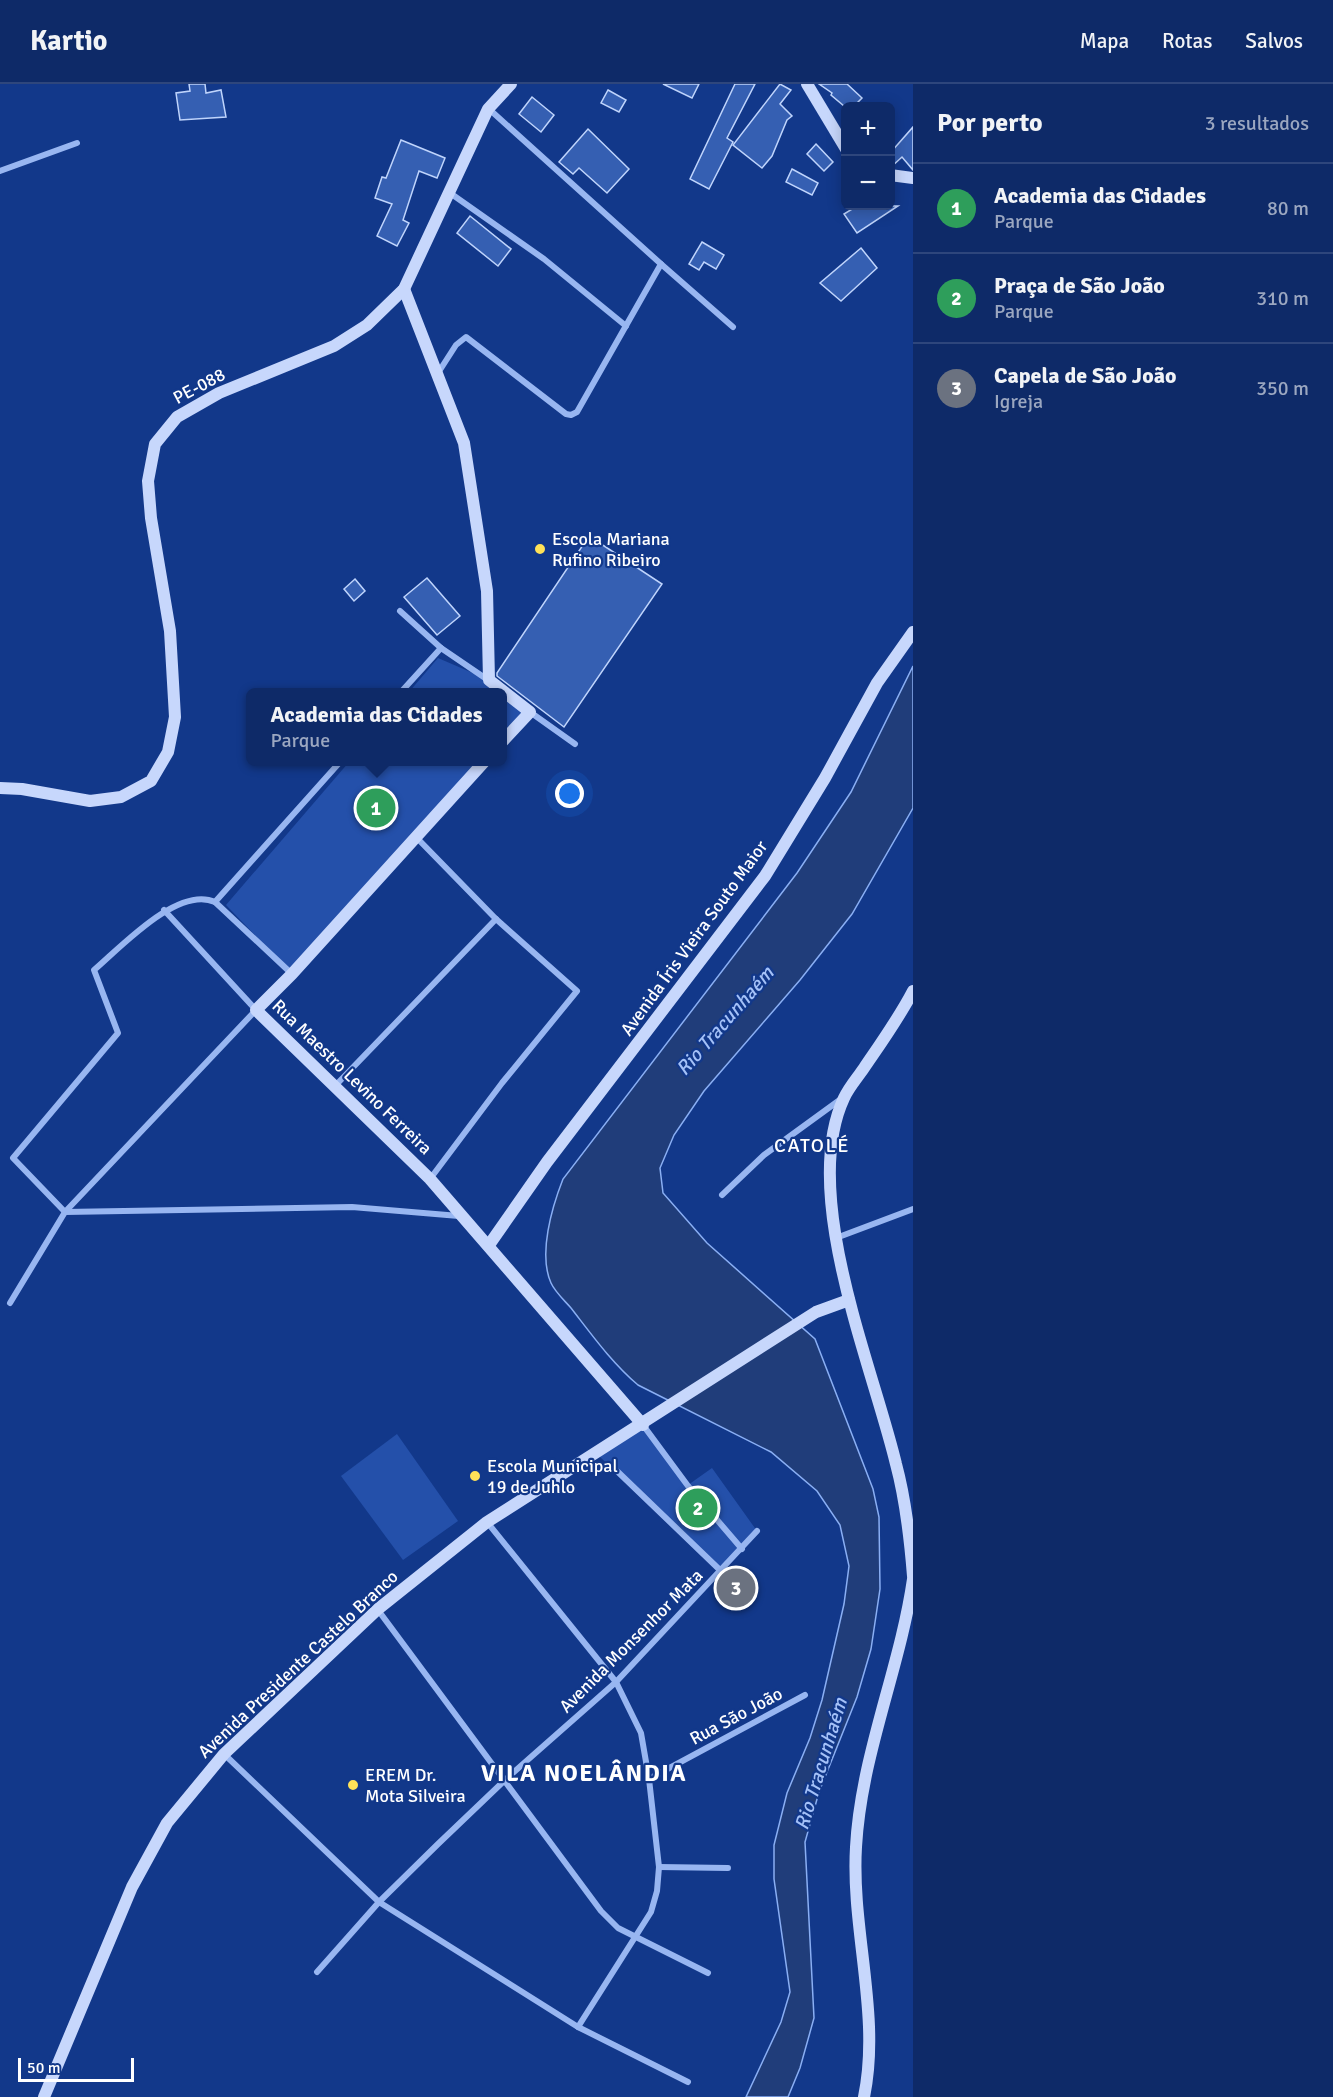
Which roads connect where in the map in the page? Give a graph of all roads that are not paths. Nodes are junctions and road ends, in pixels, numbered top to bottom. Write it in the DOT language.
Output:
graph roads {
  1 [pos="511,84"];
  2 [pos="807,84"];
  3 [pos="488,109"];
  4 [pos="841,141"];
  5 [pos="77,143"];
  6 [pos="0,171"];
  7 [pos="895,176"];
  8 [pos="913,178"];
  9 [pos="450,193"];
  10 [pos="662,264"];
  11 [pos="404,289"];
  12 [pos="626,326"];
  13 [pos="733,327"];
  14 [pos="438,374"];
  15 [pos="400,611"];
  16 [pos="913,632"];
  17 [pos="441,648"];
  18 [pos="489,680"];
  19 [pos="405,688"];
  20 [pos="499,688"];
  21 [pos="507,694"];
  22 [pos="530,712"];
  23 [pos="507,737"];
  24 [pos="574,744"];
  25 [pos="336,766"];
  26 [pos="480,766"];
  27 [pos="0,788"];
  28 [pos="415,836"];
  29 [pos="215,902"];
  30 [pos="164,910"];
  31 [pos="496,919"];
  32 [pos="292,974"];
  33 [pos="913,991"];
  34 [pos="256,1010"];
  35 [pos="335,1086"];
  36 [pos="844,1097"];
  37 [pos="430,1179"];
  38 [pos="722,1195"];
  39 [pos="913,1209"];
  40 [pos="65,1212"];
  41 [pos="463,1216"];
  42 [pos="836,1238"];
  43 [pos="489,1245"];
  44 [pos="849,1300"];
  45 [pos="10,1303"];
  46 [pos="643,1425"];
  47 [pos="618,1472"];
  48 [pos="488,1522"];
  49 [pos="758,1531"];
  50 [pos="742,1549"];
  51 [pos="722,1572"];
  52 [pos="913,1578"];
  53 [pos="378,1609"];
  54 [pos="616,1682"];
  55 [pos="805,1695"];
  56 [pos="224,1754"];
  57 [pos="506,1779"];
  58 [pos="650,1779"];
  59 [pos="658,1868"];
  60 [pos="728,1868"];
  61 [pos="379,1902"];
  62 [pos="636,1938"];
  63 [pos="317,1972"];
  64 [pos="708,1973"];
  65 [pos="578,2027"];
  66 [pos="688,2082"];
  67 [pos="44,2097"];
  68 [pos="864,2097"];
  1 -- 3 [label="street, PE-088"];
  2 -- 4 [label="street"];
  3 -- 9 [label="street, PE-088"];
  3 -- 10 [label="street"];
  5 -- 6 [label="street"];
  7 -- 8 [label="street"];
  9 -- 11 [label="street, PE-088"];
  9 -- 12 [label="street"];
  10 -- 12 [label="street"];
  10 -- 13 [label="street"];
  11 -- 14 [label="street"];
  11 -- 27 [label="street, PE-088"];
  12 -- 14 [label="street"];
  14 -- 18 [label="street"];
  15 -- 17 [label="street"];
  16 -- 43 [label="street, Avenida Íris Vieira Souto Maior"];
  17 -- 18 [label="street"];
  17 -- 19 [label="street"];
  18 -- 20 [label="street"];
  21 -- 22 [label="street"];
  22 -- 23 [label="street"];
  22 -- 24 [label="street"];
  25 -- 29 [label="street"];
  26 -- 28 [label="street, Rua Maestro Levino Ferreira"];
  28 -- 31 [label="street"];
  28 -- 32 [label="street, Rua Maestro Levino Ferreira"];
  29 -- 30 [label="street"];
  29 -- 32 [label="street"];
  30 -- 34 [label="street"];
  30 -- 40 [label="street"];
  31 -- 35 [label="street"];
  31 -- 37 [label="street"];
  32 -- 34 [label="street, Rua Maestro Levino Ferreira"];
  33 -- 36 [label="street"];
  34 -- 35 [label="street, Rua Maestro Levino Ferreira"];
  34 -- 40 [label="street"];
  35 -- 37 [label="street, Rua Maestro Levino Ferreira"];
  36 -- 38 [label="street"];
  36 -- 42 [label="street"];
  37 -- 41 [label="street, Rua Maestro Levino Ferreira"];
  39 -- 42 [label="street"];
  40 -- 41 [label="street"];
  40 -- 45 [label="street"];
  41 -- 43 [label="street, Rua Maestro Levino Ferreira"];
  42 -- 44 [label="street"];
  43 -- 46 [label="street, Rua Maestro Levino Ferreira"];
  44 -- 46 [label="street, Avenida Presidente Castelo Branco"];
  44 -- 52 [label="street"];
  46 -- 48 [label="street, Avenida Presidente Castelo Branco"];
  46 -- 50 [label="street"];
  47 -- 51 [label="street"];
  48 -- 53 [label="street, Avenida Presidente Castelo Branco"];
  48 -- 54 [label="street"];
  49 -- 50 [label="street, Avenida Monsenhor Mata"];
  50 -- 51 [label="street, Avenida Monsenhor Mata"];
  51 -- 54 [label="street, Avenida Monsenhor Mata"];
  52 -- 68 [label="street"];
  53 -- 56 [label="street, Avenida Presidente Castelo Branco"];
  53 -- 57 [label="street"];
  54 -- 57 [label="street, Avenida Monsenhor Mata"];
  54 -- 58 [label="street"];
  55 -- 58 [label="street, Rua São João"];
  56 -- 61 [label="street"];
  56 -- 67 [label="street, Avenida Presidente Castelo Branco"];
  57 -- 61 [label="street, Avenida Monsenhor Mata"];
  57 -- 62 [label="street"];
  58 -- 59 [label="street"];
  59 -- 60 [label="street"];
  59 -- 62 [label="street"];
  61 -- 63 [label="street, Avenida Monsenhor Mata"];
  61 -- 65 [label="street"];
  62 -- 64 [label="street"];
  62 -- 65 [label="street"];
  65 -- 66 [label="street"];
}
